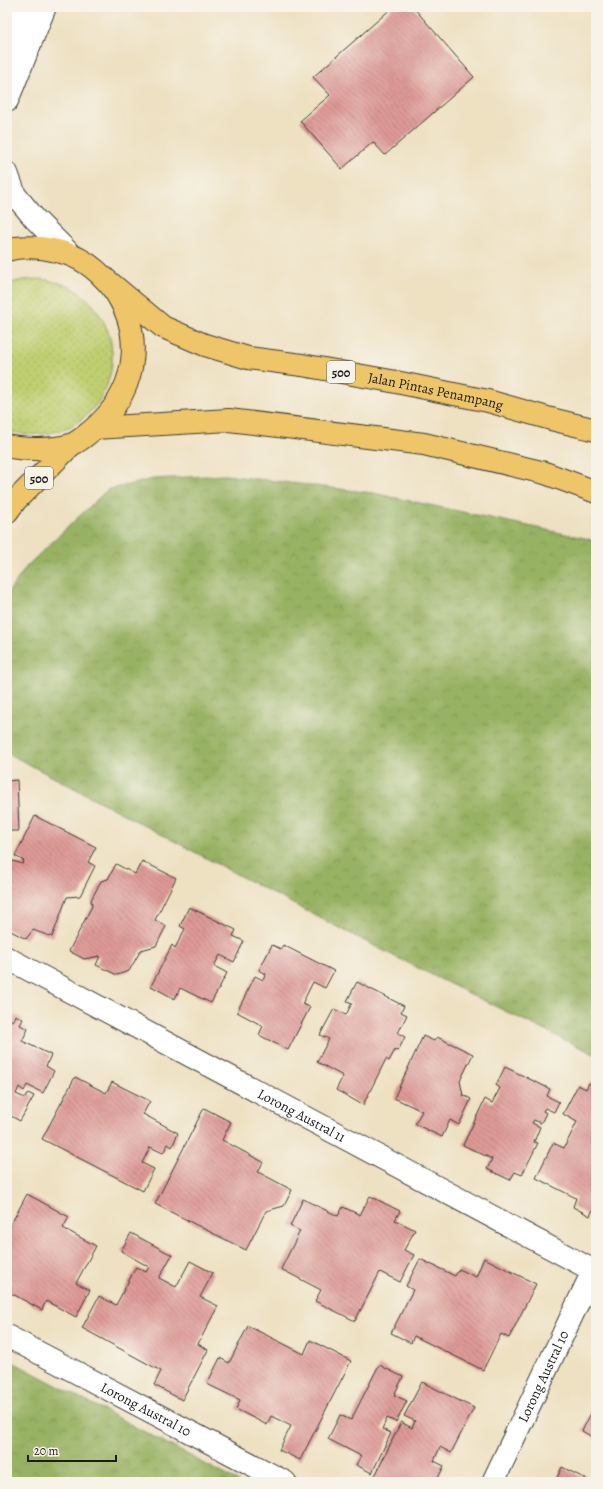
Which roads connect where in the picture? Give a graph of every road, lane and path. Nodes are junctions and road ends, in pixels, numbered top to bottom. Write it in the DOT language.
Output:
graph roads {
  1 [pos="23,7"];
  2 [pos="45,7"];
  3 [pos="7,51"];
  4 [pos="7,101"];
  5 [pos="7,173"];
  6 [pos="7,250"];
  7 [pos="70,254"];
  8 [pos="104,278"];
  9 [pos="95,428"];
  10 [pos="596,430"];
  11 [pos="72,445"];
  12 [pos="7,446"];
  13 [pos="596,492"];
  14 [pos="7,512"];
  15 [pos="7,958"];
  16 [pos="595,1271"];
  17 [pos="7,1336"];
  18 [pos="285,1482"];
  19 [pos="493,1482"];
  1 -- 3 [label="street"];
  2 -- 4 [label="street"];
  5 -- 7 [label="street"];
  6 -- 7 [label="main road, 500"];
  7 -- 8 [label="main road, 500"];
  8 -- 9 [label="main road, 500"];
  8 -- 10 [label="main road, Jalan Pintas Penampang / 500"];
  9 -- 11 [label="main road, 500"];
  9 -- 13 [label="main road"];
  11 -- 12 [label="main road, 500"];
  11 -- 14 [label="main road, 500"];
  15 -- 16 [label="street, Lorong Austral 11"];
  16 -- 19 [label="street, Lorong Austral 10"];
  17 -- 18 [label="street, Lorong Austral 10"];
}
